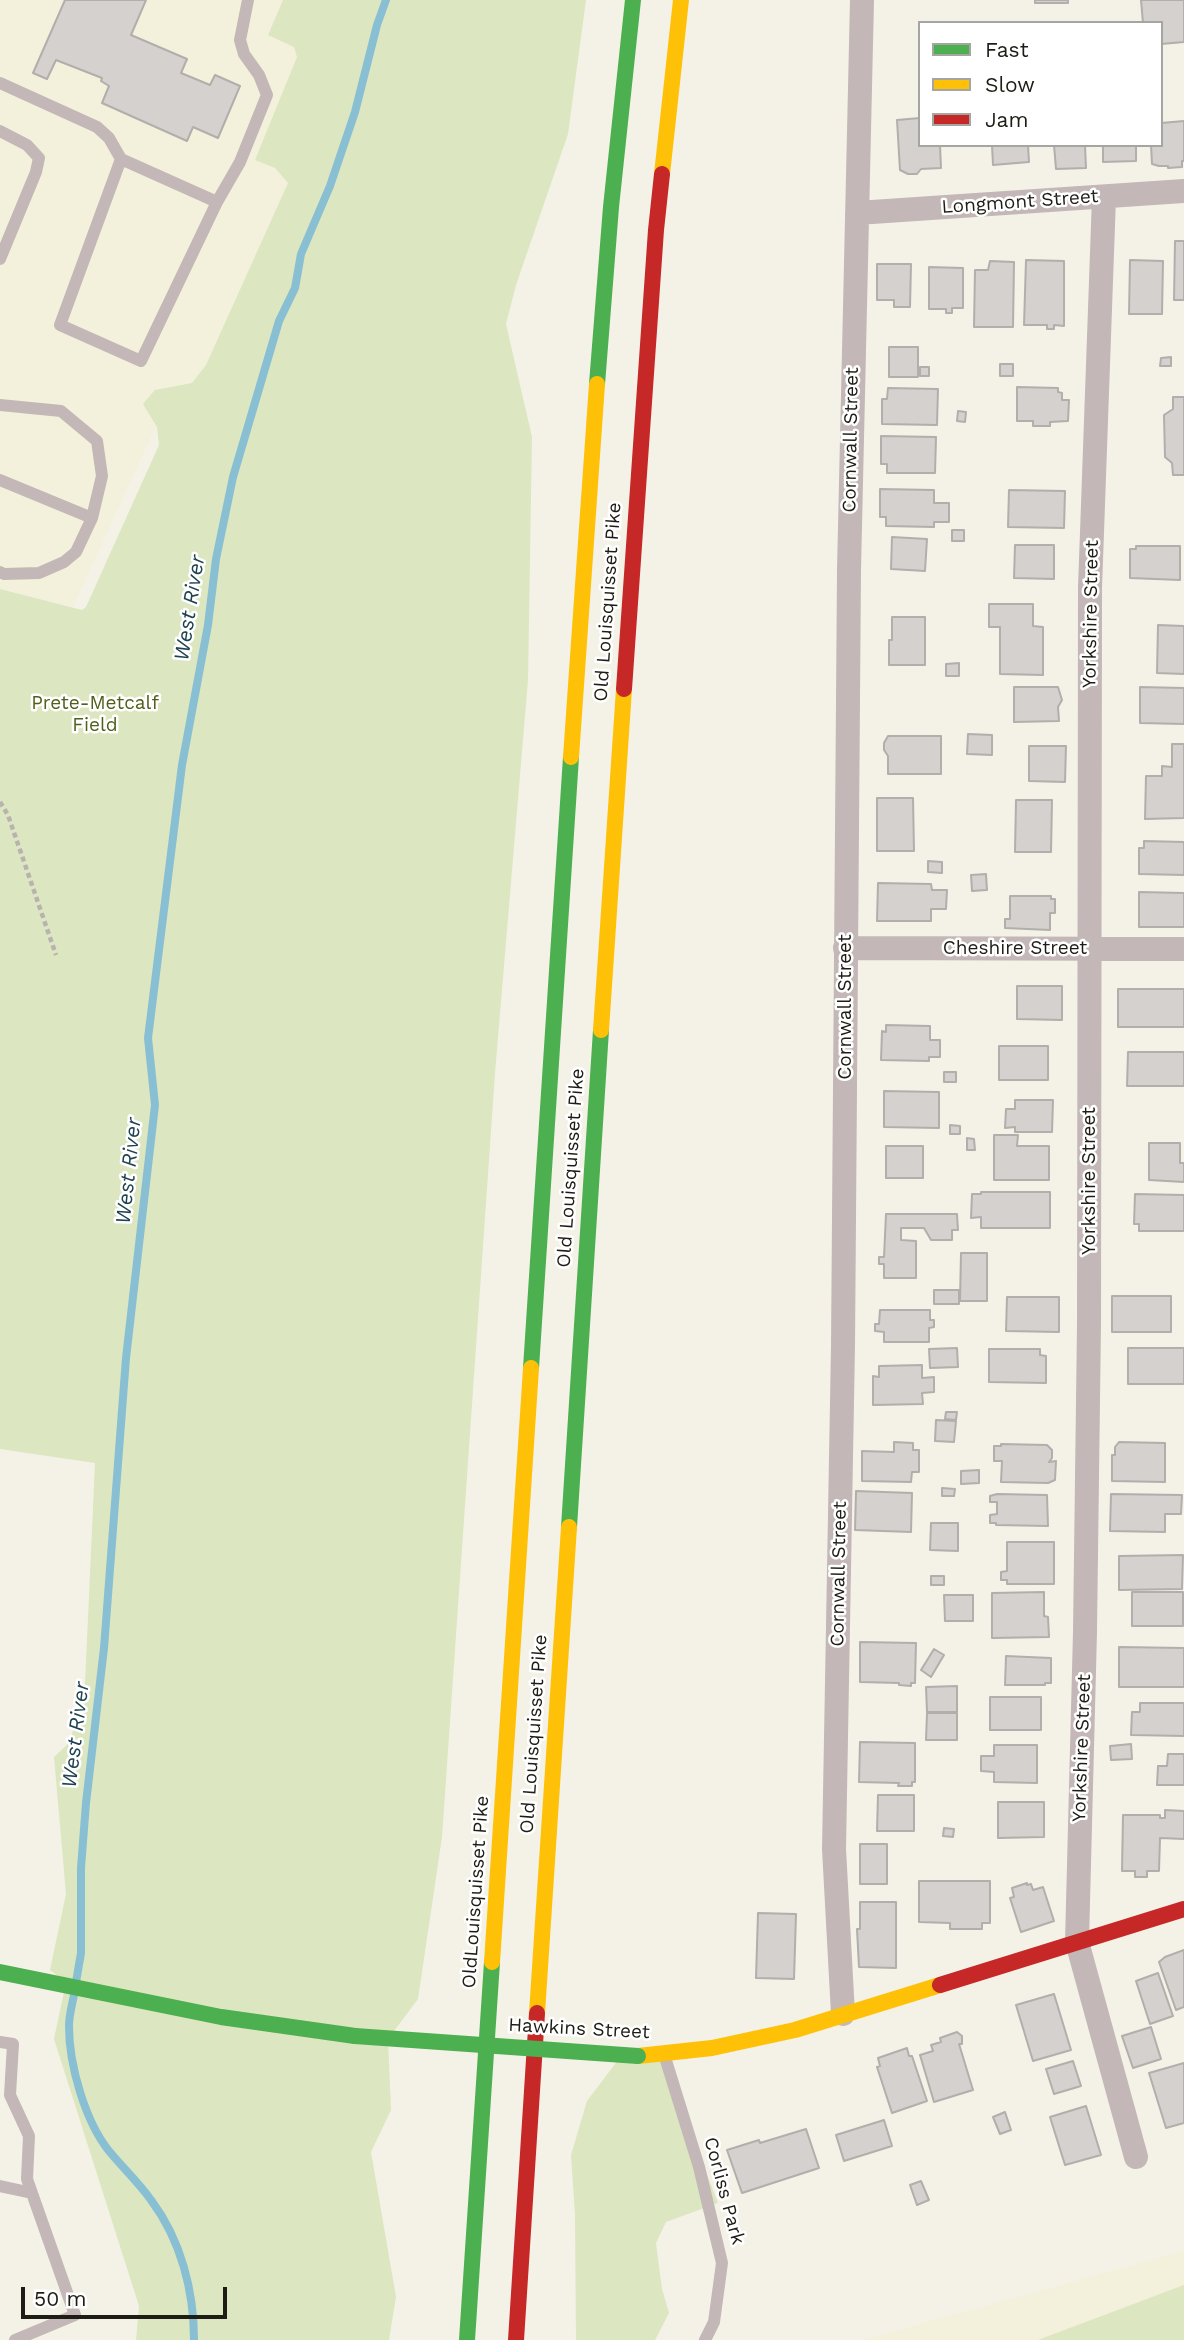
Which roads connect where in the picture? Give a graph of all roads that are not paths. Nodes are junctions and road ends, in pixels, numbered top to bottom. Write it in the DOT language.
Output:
graph roads {
  1 [pos="248,0"];
  2 [pos="633,0"];
  3 [pos="681,0"];
  4 [pos="862,0"];
  5 [pos="0,83"];
  6 [pos="0,131"];
  7 [pos="121,159"];
  8 [pos="1184,191"];
  9 [pos="1104,197"];
  10 [pos="217,202"];
  11 [pos="856,213"];
  12 [pos="0,259"];
  13 [pos="0,405"];
  14 [pos="0,480"];
  15 [pos="92,518"];
  16 [pos="0,572"];
  17 [pos="1088,947"];
  18 [pos="845,948"];
  19 [pos="1184,949"];
  20 [pos="527,1447"];
  21 [pos="1184,1909"];
  22 [pos="1077,1942"];
  23 [pos="0,1972"];
  24 [pos="844,2014"];
  25 [pos="0,2042"];
  26 [pos="664,2053"];
  27 [pos="1136,2157"];
  28 [pos="0,2186"];
  29 [pos="32,2193"];
  30 [pos="15,2340"];
  31 [pos="467,2340"];
  32 [pos="516,2340"];
  33 [pos="705,2340"];
  1 -- 10 [label="lane"];
  2 -- 20 [label="main road, Old Louisquisset Pike"];
  3 -- 32 [label="main road, Old Louisquisset Pike"];
  4 -- 11 [label="street, Cornwall Street"];
  5 -- 7 [label="lane"];
  6 -- 12 [label="lane"];
  7 -- 10 [label="lane"];
  7 -- 10 [label="lane"];
  8 -- 9 [label="street, Longmont Street"];
  9 -- 11 [label="street, Longmont Street"];
  9 -- 17 [label="street, Yorkshire Street"];
  11 -- 18 [label="street, Cornwall Street"];
  13 -- 15 [label="lane"];
  14 -- 15 [label="lane"];
  15 -- 16 [label="lane"];
  17 -- 18 [label="street, Cheshire Street"];
  17 -- 19 [label="street, Cheshire Street"];
  17 -- 22 [label="street, Yorkshire Street"];
  18 -- 24 [label="street, Cornwall Street"];
  20 -- 31 [label="main road, OldLouisquisset Pike"];
  21 -- 22 [label="main road, Hawkins Street"];
  22 -- 24 [label="main road, Hawkins Street"];
  22 -- 27 [label="street, Yorkshire Street"];
  23 -- 26 [label="main road, Hawkins Street, bridge"];
  24 -- 26 [label="main road, Hawkins Street"];
  25 -- 29 [label="lane"];
  26 -- 33 [label="lane, Corliss Park"];
  28 -- 29 [label="lane"];
  29 -- 30 [label="lane"];
}
